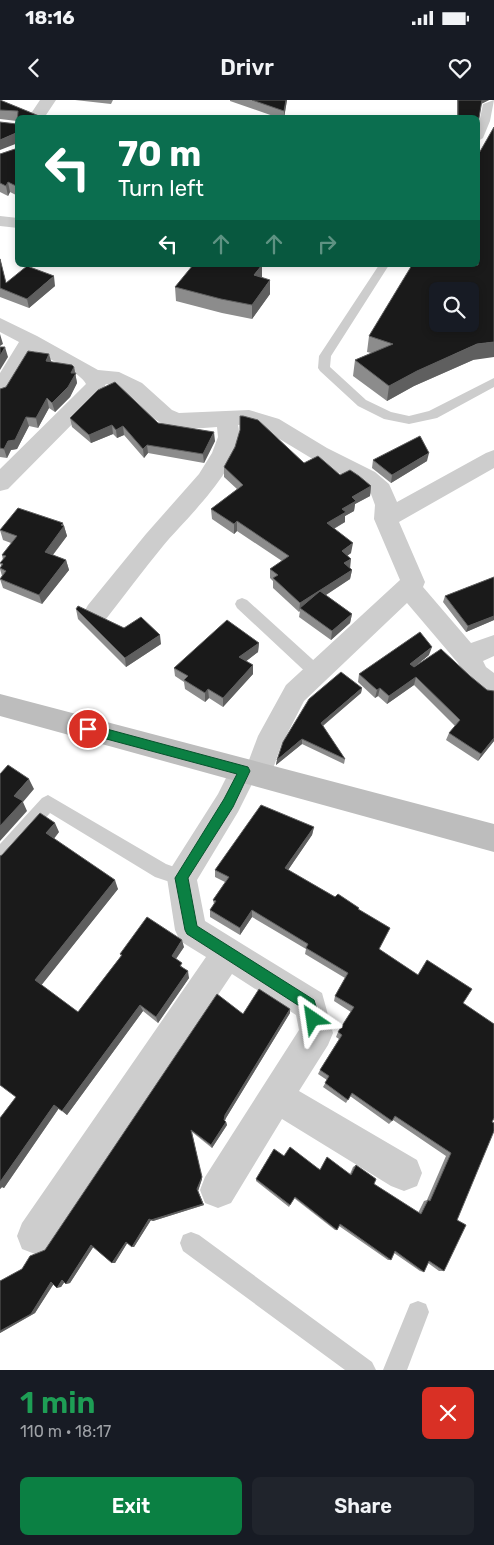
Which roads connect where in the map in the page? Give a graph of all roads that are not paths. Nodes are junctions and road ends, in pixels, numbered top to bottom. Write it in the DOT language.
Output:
graph roads {
  1 [pos="48,100"];
  2 [pos="494,102"];
  3 [pos="38,115"];
  4 [pos="480,133"];
  5 [pos="0,221"];
  6 [pos="15,223"];
  7 [pos="383,267"];
  8 [pos="0,324"];
  9 [pos="0,333"];
  10 [pos="27,338"];
  11 [pos="94,376"];
  12 [pos="494,382"];
  13 [pos="0,391"];
  14 [pos="225,418"];
  15 [pos="494,458"];
  16 [pos="0,483"];
  17 [pos="387,518"];
  18 [pos="408,587"];
  19 [pos="242,604"];
  20 [pos="111,608"];
  21 [pos="494,645"];
  22 [pos="467,656"];
  23 [pos="317,672"];
  24 [pos="494,688"];
  25 [pos="0,705"];
  26 [pos="251,773"];
  27 [pos="494,838"];
  28 [pos="0,858"];
  29 [pos="182,878"];
  30 [pos="228,953"];
  31 [pos="278,1098"];
  32 [pos="404,1173"];
  33 [pos="218,1190"];
  34 [pos="35,1236"];
  35 [pos="191,1243"];
  36 [pos="418,1312"];
  37 [pos="364,1370"];
  38 [pos="395,1370"];
  1 -- 3 [label="street"];
  2 -- 4 [label="lane"];
  5 -- 6 [label="street"];
  7 -- 12 [label="lane"];
  8 -- 10 [label="street"];
  9 -- 10 [label="street"];
  10 -- 11 [label="street"];
  10 -- 13 [label="street"];
  11 -- 14 [label="street"];
  11 -- 16 [label="street"];
  14 -- 17 [label="street"];
  14 -- 20 [label="street"];
  15 -- 17 [label="street"];
  17 -- 18 [label="street"];
  18 -- 22 [label="street"];
  18 -- 23 [label="street"];
  19 -- 23 [label="lane"];
  21 -- 22 [label="street"];
  22 -- 24 [label="street"];
  23 -- 26 [label="street"];
  25 -- 26 [label="street"];
  26 -- 27 [label="street"];
  26 -- 29 [label="street"];
  28 -- 29 [label="lane"];
  29 -- 30 [label="street"];
  30 -- 31 [label="street"];
  30 -- 34 [label="street"];
  31 -- 32 [label="street"];
  31 -- 33 [label="street"];
  35 -- 37 [label="lane"];
  36 -- 38 [label="lane"];
}
